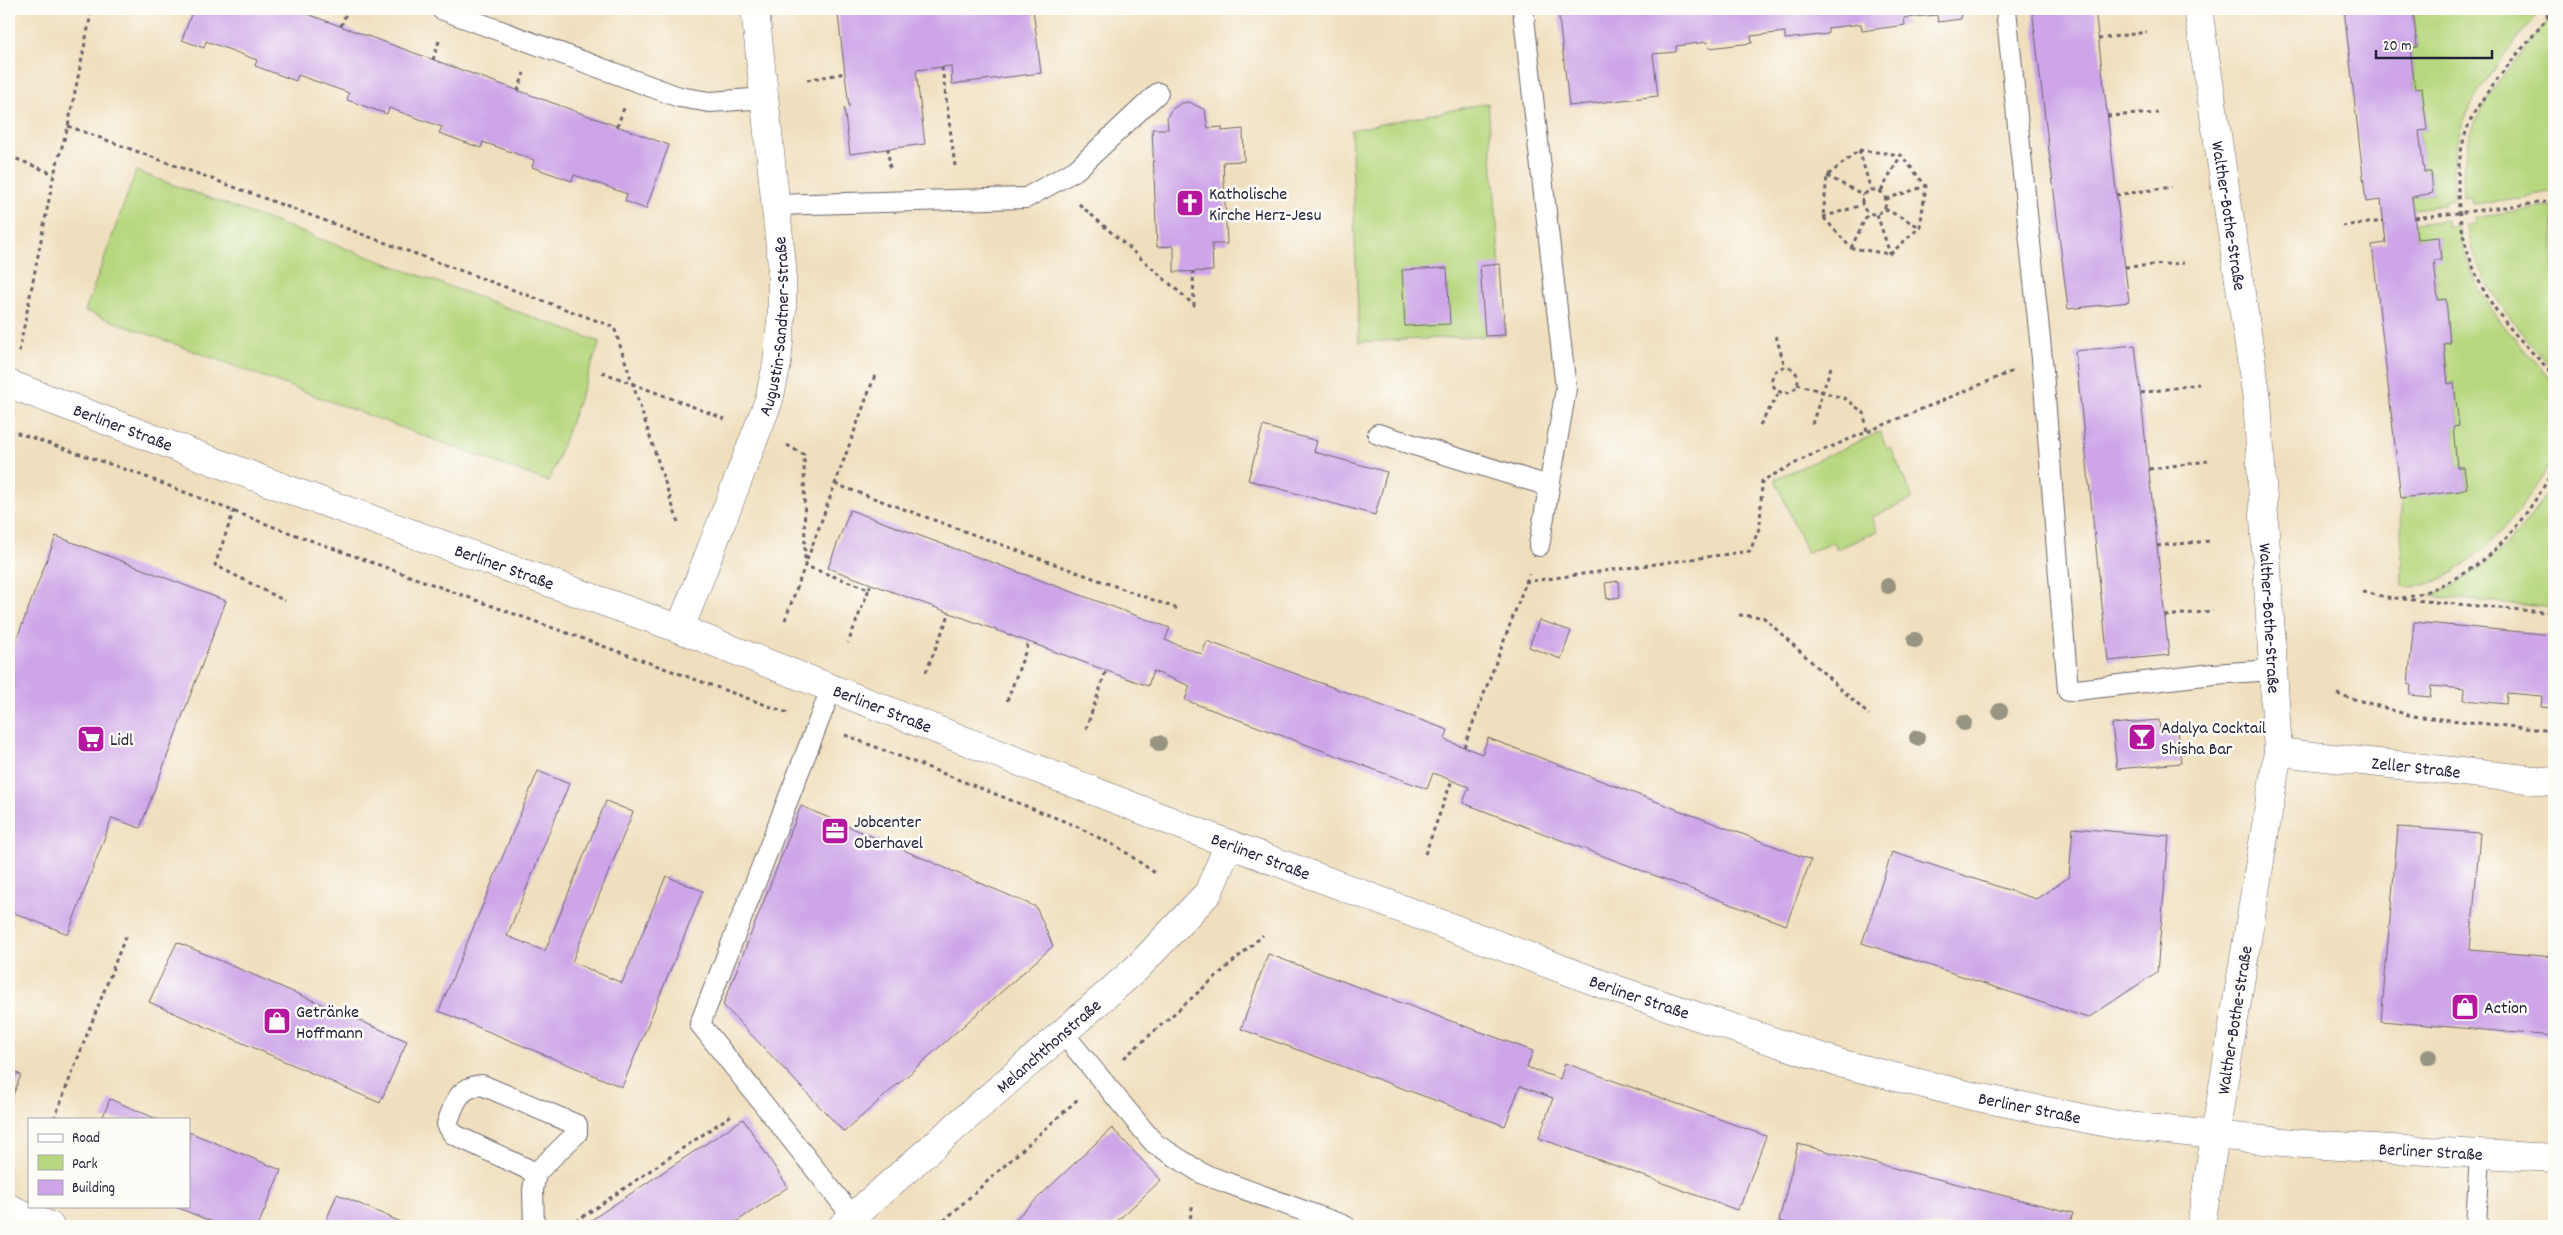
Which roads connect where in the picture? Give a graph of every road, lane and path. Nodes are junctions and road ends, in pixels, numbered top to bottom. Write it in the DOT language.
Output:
graph roads {
  1 [pos="92,9"];
  2 [pos="348,9"];
  3 [pos="441,9"];
  4 [pos="755,9"];
  5 [pos="1523,9"];
  6 [pos="2006,9"];
  7 [pos="2198,9"];
  8 [pos="2540,9"];
  9 [pos="2554,9"];
  10 [pos="2548,16"];
  11 [pos="2554,21"];
  12 [pos="341,26"];
  13 [pos="2147,32"];
  14 [pos="2098,39"];
  15 [pos="942,67"];
  16 [pos="845,74"];
  17 [pos="807,80"];
  18 [pos="1158,93"];
  19 [pos="766,98"];
  20 [pos="2158,113"];
  21 [pos="2107,116"];
  22 [pos="68,126"];
  23 [pos="888,148"];
  24 [pos="1859,150"];
  25 [pos="1901,155"];
  26 [pos="9,156"];
  27 [pos="955,166"];
  28 [pos="890,170"];
  29 [pos="54,174"];
  30 [pos="1827,176"];
  31 [pos="1054,182"];
  32 [pos="1926,186"];
  33 [pos="2172,187"];
  34 [pos="1871,190"];
  35 [pos="1881,192"];
  36 [pos="1864,195"];
  37 [pos="2116,195"];
  38 [pos="1886,199"];
  39 [pos="2554,201"];
  40 [pos="775,205"];
  41 [pos="1862,205"];
  42 [pos="1884,209"];
  43 [pos="1868,213"];
  44 [pos="2461,213"];
  45 [pos="1878,214"];
  46 [pos="1823,217"];
  47 [pos="2414,218"];
  48 [pos="2384,221"];
  49 [pos="2342,226"];
  50 [pos="1920,227"];
  51 [pos="1852,248"];
  52 [pos="1890,254"];
  53 [pos="2184,263"];
  54 [pos="2124,266"];
  55 [pos="1193,272"];
  56 [pos="1776,336"];
  57 [pos="2042,359"];
  58 [pos="1832,364"];
  59 [pos="1785,367"];
  60 [pos="602,372"];
  61 [pos="874,375"];
  62 [pos="2554,375"];
  63 [pos="9,384"];
  64 [pos="633,384"];
  65 [pos="1797,384"];
  66 [pos="2199,384"];
  67 [pos="1780,391"];
  68 [pos="1824,392"];
  69 [pos="2141,393"];
  70 [pos="732,421"];
  71 [pos="1812,424"];
  72 [pos="1760,425"];
  73 [pos="9,430"];
  74 [pos="1867,432"];
  75 [pos="1378,434"];
  76 [pos="804,455"];
  77 [pos="2208,461"];
  78 [pos="2554,468"];
  79 [pos="2149,470"];
  80 [pos="247,473"];
  81 [pos="835,484"];
  82 [pos="1549,486"];
  83 [pos="233,512"];
  84 [pos="678,522"];
  85 [pos="2209,541"];
  86 [pos="1539,546"];
  87 [pos="2157,546"];
  88 [pos="805,566"];
  89 [pos="1525,582"];
  90 [pos="871,583"];
  91 [pos="869,590"];
  92 [pos="2363,592"];
  93 [pos="2400,598"];
  94 [pos="285,601"];
  95 [pos="1178,609"];
  96 [pos="2213,611"];
  97 [pos="950,612"];
  98 [pos="2554,613"];
  99 [pos="1739,615"];
  100 [pos="2165,616"];
  101 [pos="785,620"];
  102 [pos="680,629"];
  103 [pos="1029,642"];
  104 [pos="848,643"];
  105 [pos="2273,670"];
  106 [pos="1106,671"];
  107 [pos="926,672"];
  108 [pos="832,687"];
  109 [pos="2337,694"];
  110 [pos="1007,701"];
  111 [pos="1869,715"];
  112 [pos="817,724"];
  113 [pos="1086,730"];
  114 [pos="2554,731"];
  115 [pos="1464,747"];
  116 [pos="2278,752"];
  117 [pos="1452,780"];
  118 [pos="2554,782"];
  119 [pos="1229,844"];
  120 [pos="1425,854"];
  121 [pos="1155,873"];
  122 [pos="126,935"];
  123 [pos="1062,1032"];
  124 [pos="758,1097"];
  125 [pos="54,1118"];
  126 [pos="2216,1135"];
  127 [pos="2480,1153"];
  128 [pos="2554,1158"];
  129 [pos="536,1173"];
  130 [pos="9,1208"];
  131 [pos="848,1222"];
  132 [pos="50,1226"];
  133 [pos="534,1226"];
  134 [pos="569,1226"];
  135 [pos="1345,1226"];
  136 [pos="2201,1226"];
  137 [pos="2476,1226"];
  1 -- 22 [label="path"];
  2 -- 12 [label="path"];
  3 -- 19 [label="lane"];
  4 -- 19 [label="street, Augustin-Sandtner-Straße"];
  5 -- 82 [label="lane"];
  6 -- 57 [label="lane"];
  7 -- 105 [label="street, Walther-Bothe-Straße"];
  8 -- 10 [label="path"];
  9 -- 10 [label="path"];
  10 -- 11 [label="path"];
  10 -- 44 [label="path"];
  13 -- 14 [label="path"];
  15 -- 27 [label="path"];
  16 -- 17 [label="path"];
  18 -- 31 [label="lane"];
  19 -- 40 [label="street, Augustin-Sandtner-Straße"];
  20 -- 21 [label="path"];
  22 -- 29 [label="path"];
  22 -- 64 [label="path"];
  23 -- 28 [label="path"];
  24 -- 25 [label="path"];
  24 -- 30 [label="path"];
  24 -- 34 [label="path"];
  25 -- 32 [label="path"];
  25 -- 35 [label="path"];
  26 -- 29 [label="path"];
  29 -- 63 [label="path"];
  30 -- 36 [label="path"];
  30 -- 46 [label="path"];
  31 -- 40 [label="lane"];
  31 -- 55 [label="path"];
  32 -- 38 [label="path"];
  32 -- 50 [label="path"];
  33 -- 37 [label="path"];
  34 -- 35 [label="path"];
  34 -- 36 [label="path"];
  35 -- 38 [label="path"];
  36 -- 41 [label="path"];
  38 -- 42 [label="path"];
  39 -- 44 [label="path"];
  40 -- 102 [label="street, Augustin-Sandtner-Straße"];
  41 -- 43 [label="path"];
  41 -- 46 [label="path"];
  42 -- 45 [label="path"];
  42 -- 50 [label="path"];
  43 -- 45 [label="path"];
  43 -- 51 [label="path"];
  44 -- 47 [label="path"];
  44 -- 62 [label="path"];
  45 -- 52 [label="path"];
  46 -- 51 [label="path"];
  48 -- 49 [label="path"];
  50 -- 52 [label="path"];
  51 -- 52 [label="path"];
  53 -- 54 [label="path"];
  56 -- 59 [label="path"];
  57 -- 74 [label="path"];
  57 -- 105 [label="lane"];
  58 -- 68 [label="path"];
  59 -- 65 [label="path"];
  59 -- 67 [label="path"];
  60 -- 64 [label="path"];
  61 -- 81 [label="path"];
  63 -- 80 [label="street, Berliner Straße"];
  64 -- 70 [label="path"];
  64 -- 84 [label="path"];
  65 -- 67 [label="path"];
  65 -- 68 [label="path"];
  66 -- 69 [label="path"];
  67 -- 72 [label="path"];
  68 -- 71 [label="path"];
  68 -- 74 [label="path"];
  73 -- 83 [label="path"];
  74 -- 89 [label="path"];
  75 -- 82 [label="lane"];
  76 -- 88 [label="path"];
  77 -- 79 [label="path"];
  78 -- 93 [label="path"];
  80 -- 83 [label="path"];
  80 -- 102 [label="street, Berliner Straße"];
  81 -- 88 [label="path"];
  81 -- 95 [label="path"];
  82 -- 86 [label="lane"];
  83 -- 94 [label="path"];
  83 -- 112 [label="path"];
  85 -- 87 [label="path"];
  86 -- 89 [label="path"];
  88 -- 91 [label="path"];
  88 -- 101 [label="path"];
  89 -- 115 [label="path"];
  90 -- 91 [label="path"];
  91 -- 104 [label="path"];
  92 -- 93 [label="path"];
  93 -- 98 [label="path"];
  96 -- 100 [label="path"];
  97 -- 107 [label="path"];
  99 -- 111 [label="path"];
  102 -- 108 [label="street, Berliner Straße"];
  103 -- 110 [label="path"];
  105 -- 116 [label="street, Walther-Bothe-Straße"];
  106 -- 113 [label="path"];
  108 -- 112 [label="lane"];
  108 -- 119 [label="street, Berliner Straße"];
  109 -- 114 [label="path"];
  112 -- 121 [label="path"];
  112 -- 124 [label="lane"];
  116 -- 118 [label="street, Zeller Straße"];
  116 -- 126 [label="street, Walther-Bothe-Straße"];
  117 -- 120 [label="path"];
  119 -- 123 [label="street, Melanchthonstraße"];
  119 -- 126 [label="street, Berliner Straße"];
  122 -- 125 [label="path"];
  123 -- 131 [label="street, Melanchthonstraße"];
  123 -- 135 [label="lane"];
  124 -- 131 [label="lane"];
  124 -- 134 [label="path"];
  126 -- 127 [label="street, Berliner Straße"];
  126 -- 136 [label="street, Walther-Bothe-Straße"];
  127 -- 128 [label="street, Berliner Straße"];
  127 -- 137 [label="lane"];
  129 -- 129 [label="lane"];
  129 -- 133 [label="lane"];
  130 -- 132 [label="street"];
}
